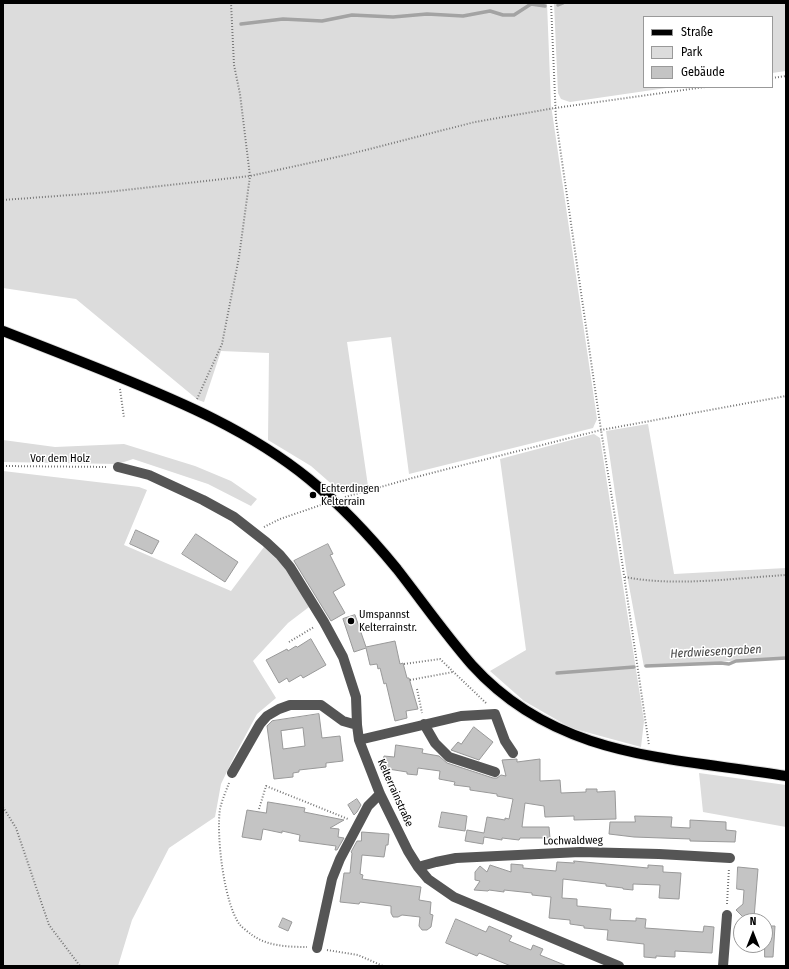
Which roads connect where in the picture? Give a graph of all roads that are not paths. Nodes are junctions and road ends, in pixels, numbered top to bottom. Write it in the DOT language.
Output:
graph roads {
  1 [pos="3,331"];
  2 [pos="118,467"];
  3 [pos="424,724"];
  4 [pos="357,725"];
  5 [pos="359,740"];
  6 [pos="513,753"];
  7 [pos="495,772"];
  8 [pos="232,773"];
  9 [pos="786,776"];
  10 [pos="380,794"];
  11 [pos="730,858"];
  12 [pos="418,867"];
  13 [pos="727,915"];
  14 [pos="317,948"];
  15 [pos="619,966"];
  16 [pos="723,966"];
  1 -- 9 [label="main road"];
  2 -- 4 [label="street, Kelterrainstraße"];
  3 -- 5 [label="street"];
  3 -- 6 [label="street"];
  3 -- 7 [label="street"];
  4 -- 5 [label="street, Kelterrainstraße"];
  4 -- 8 [label="street"];
  5 -- 10 [label="street, Kelterrainstraße"];
  10 -- 12 [label="street, Kelterrainstraße"];
  10 -- 14 [label="street"];
  11 -- 12 [label="street, Lochwaldweg"];
  12 -- 15 [label="street, Kelterrainstraße"];
  13 -- 16 [label="street"];
}
